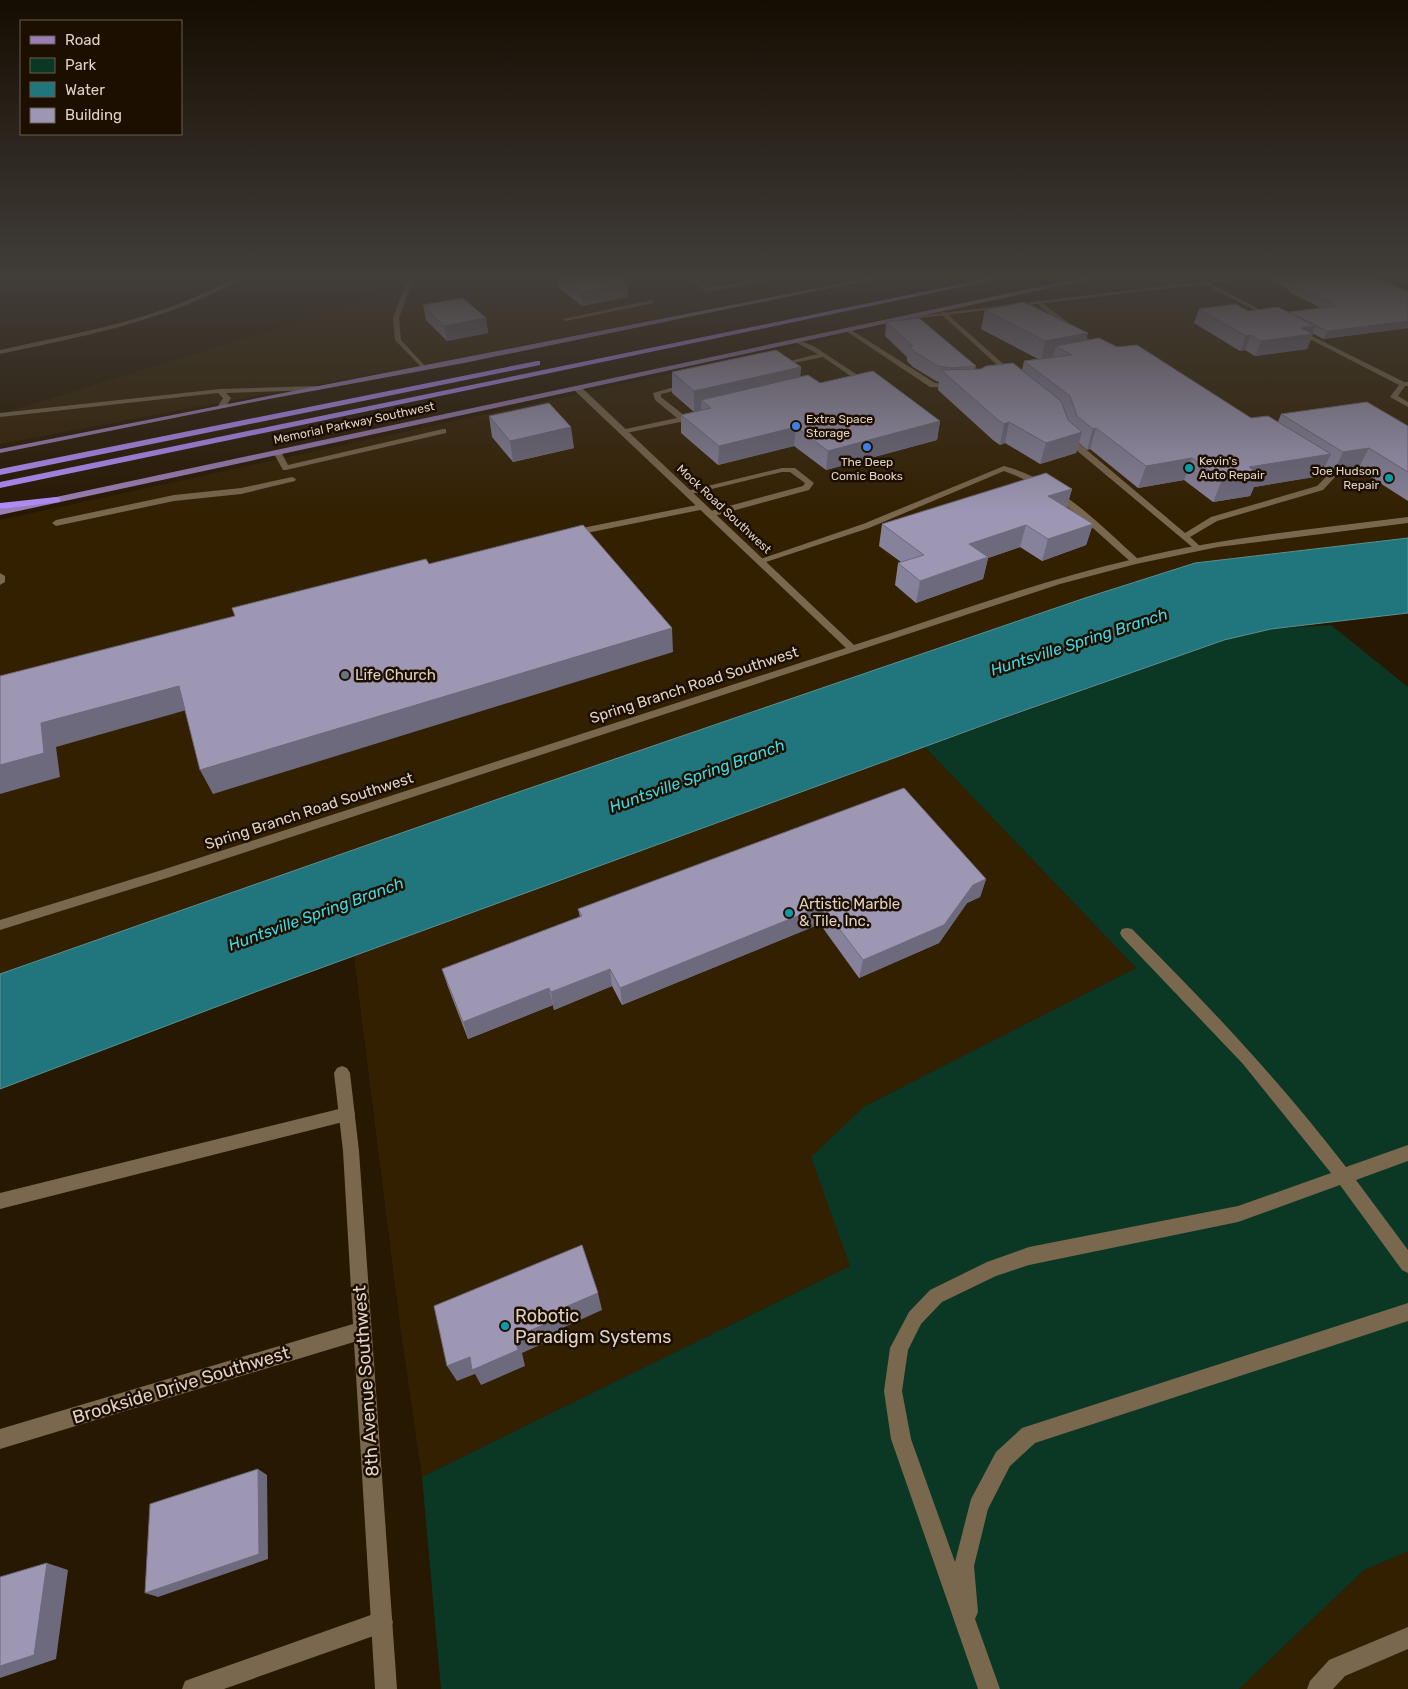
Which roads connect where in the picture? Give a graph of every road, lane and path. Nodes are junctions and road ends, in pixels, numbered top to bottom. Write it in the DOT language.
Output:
graph roads {
  1 [pos="413,356"];
  2 [pos="484,356"];
  3 [pos="624,356"];
  4 [pos="727,356"];
  5 [pos="820,356"];
  6 [pos="825,356"];
  7 [pos="887,356"];
  8 [pos="991,356"];
  9 [pos="1349,356"];
  10 [pos="542,362"];
  11 [pos="424,368"];
  12 [pos="768,368"];
  13 [pos="1018,370"];
  14 [pos="1008,371"];
  15 [pos="1013,382"];
  16 [pos="839,383"];
  17 [pos="692,384"];
  18 [pos="1405,384"];
  19 [pos="958,386"];
  20 [pos="317,388"];
  21 [pos="576,388"];
  22 [pos="220,391"];
  23 [pos="1408,405"];
  24 [pos="222,406"];
  25 [pos="703,414"];
  26 [pos="0,415"];
  27 [pos="684,419"];
  28 [pos="1062,426"];
  29 [pos="443,431"];
  30 [pos="624,432"];
  31 [pos="0,450"];
  32 [pos="277,452"];
  33 [pos="1298,457"];
  34 [pos="0,472"];
  35 [pos="292,479"];
  36 [pos="0,485"];
  37 [pos="687,492"];
  38 [pos="56,500"];
  39 [pos="0,506"];
  40 [pos="702,507"];
  41 [pos="0,512"];
  42 [pos="710,514"];
  43 [pos="1408,520"];
  44 [pos="56,523"];
  45 [pos="565,534"];
  46 [pos="1184,537"];
  47 [pos="1197,548"];
  48 [pos="1135,561"];
  49 [pos="760,562"];
  50 [pos="0,576"];
  51 [pos="0,582"];
  52 [pos="853,649"];
  53 [pos="0,925"];
  54 [pos="1127,933"];
  55 [pos="342,1073"];
  56 [pos="347,1114"];
  57 [pos="1408,1153"];
  58 [pos="1343,1176"];
  59 [pos="0,1201"];
  60 [pos="1408,1264"];
  61 [pos="1408,1312"];
  62 [pos="362,1331"];
  63 [pos="0,1439"];
  64 [pos="382,1622"];
  65 [pos="967,1627"];
  66 [pos="1408,1638"];
  67 [pos="193,1689"];
  68 [pos="386,1689"];
  69 [pos="989,1689"];
  70 [pos="1318,1689"];
  1 -- 11 [label="street"];
  2 -- 11 [label="main road"];
  3 -- 36 [label="highway, Memorial Parkway Southwest"];
  4 -- 21 [label="main road, Memorial Parkway Southwest"];
  5 -- 12 [label="street"];
  6 -- 16 [label="street"];
  7 -- 19 [label="street"];
  8 -- 14 [label="street"];
  9 -- 18 [label="street"];
  10 -- 34 [label="highway, Memorial Parkway Southwest"];
  11 -- 20 [label="main road"];
  13 -- 14 [label="street"];
  14 -- 15 [label="street"];
  17 -- 27 [label="street"];
  18 -- 23 [label="street"];
  20 -- 22 [label="street"];
  20 -- 24 [label="main road"];
  21 -- 30 [label="street, Mock Road Southwest"];
  21 -- 32 [label="main road, Memorial Parkway Southwest"];
  22 -- 24 [label="street"];
  22 -- 26 [label="street"];
  24 -- 31 [label="main road"];
  25 -- 27 [label="street"];
  27 -- 30 [label="street"];
  28 -- 46 [label="street"];
  29 -- 32 [label="street"];
  30 -- 37 [label="street, Mock Road Southwest"];
  32 -- 38 [label="main road, Memorial Parkway Southwest"];
  33 -- 46 [label="street"];
  35 -- 44 [label="street"];
  37 -- 40 [label="street, Mock Road Southwest"];
  37 -- 42 [label="street"];
  38 -- 39 [label="highway"];
  38 -- 41 [label="main road, Memorial Parkway Southwest"];
  40 -- 42 [label="street, Mock Road Southwest"];
  40 -- 45 [label="street"];
  42 -- 49 [label="street, Mock Road Southwest"];
  43 -- 47 [label="street, Spring Branch Road Southwest"];
  46 -- 47 [label="street"];
  47 -- 48 [label="street, Spring Branch Road Southwest"];
  48 -- 49 [label="street"];
  48 -- 52 [label="street, Spring Branch Road Southwest"];
  49 -- 52 [label="street, Mock Road Southwest"];
  50 -- 51 [label="street"];
  52 -- 53 [label="street, Spring Branch Road Southwest"];
  54 -- 58 [label="street"];
  55 -- 56 [label="street, 8th Avenue Southwest"];
  56 -- 59 [label="street"];
  56 -- 62 [label="street, 8th Avenue Southwest"];
  57 -- 58 [label="street"];
  58 -- 60 [label="street"];
  58 -- 65 [label="street"];
  61 -- 65 [label="street"];
  62 -- 63 [label="street, Brookside Drive Southwest"];
  62 -- 64 [label="street, 8th Avenue Southwest"];
  64 -- 67 [label="street"];
  64 -- 68 [label="street, 8th Avenue Southwest"];
  65 -- 69 [label="street"];
  66 -- 70 [label="street"];
}
